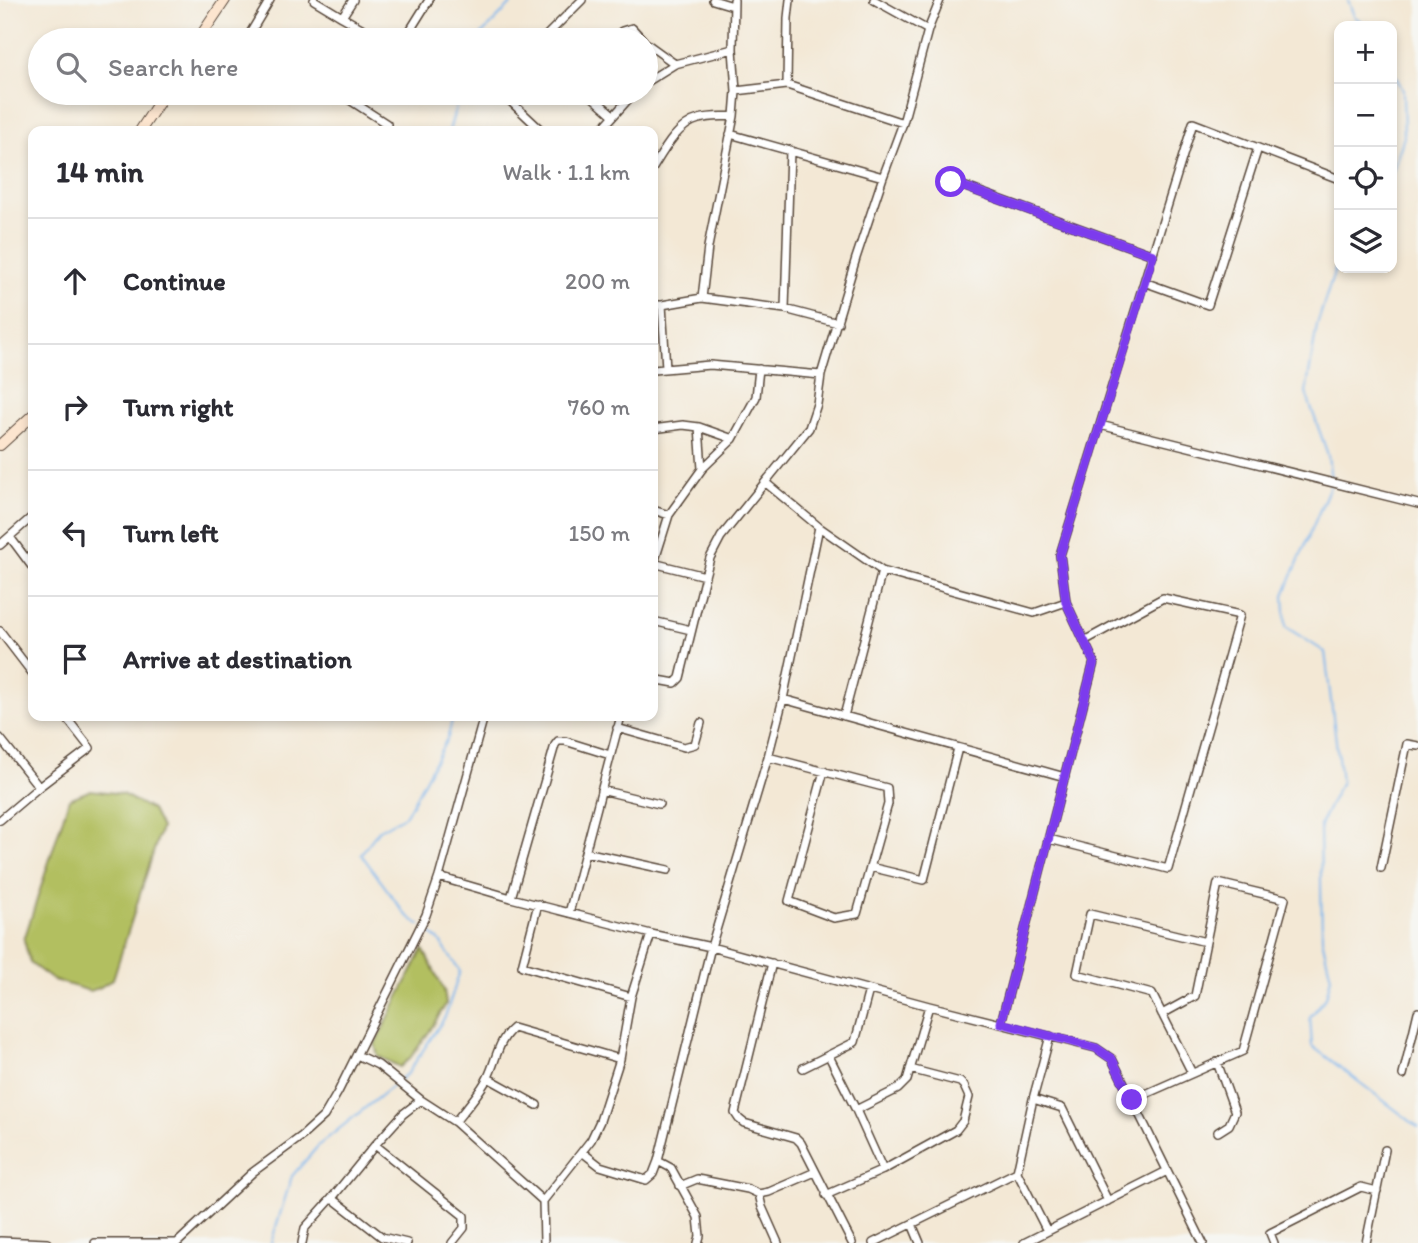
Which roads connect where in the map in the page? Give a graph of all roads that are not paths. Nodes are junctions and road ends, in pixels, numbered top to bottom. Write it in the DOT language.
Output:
graph roads {
  1 [pos="225,0"];
  2 [pos="270,0"];
  3 [pos="314,0"];
  4 [pos="353,0"];
  5 [pos="429,0"];
  6 [pos="582,0"];
  7 [pos="713,0"];
  8 [pos="790,0"];
  9 [pos="874,0"];
  10 [pos="940,0"];
  11 [pos="733,3"];
  12 [pos="342,17"];
  13 [pos="206,28"];
  14 [pos="253,28"];
  15 [pos="362,28"];
  16 [pos="412,28"];
  17 [pos="554,28"];
  18 [pos="928,30"];
  19 [pos="733,49"];
  20 [pos="658,51"];
  21 [pos="674,64"];
  22 [pos="658,74"];
  23 [pos="787,85"];
  24 [pos="736,90"];
  25 [pos="156,105"];
  26 [pos="358,105"];
  27 [pos="514,105"];
  28 [pos="602,105"];
  29 [pos="623,105"];
  30 [pos="613,115"];
  31 [pos="734,116"];
  32 [pos="532,123"];
  33 [pos="903,123"];
  34 [pos="143,126"];
  35 [pos="387,126"];
  36 [pos="530,126"];
  37 [pos="536,126"];
  38 [pos="604,126"];
  39 [pos="730,134"];
  40 [pos="1258,148"];
  41 [pos="790,150"];
  42 [pos="658,161"];
  43 [pos="883,177"];
  44 [pos="1334,177"];
  45 [pos="951,182"];
  46 [pos="1153,255"];
  47 [pos="1144,282"];
  48 [pos="702,298"];
  49 [pos="658,305"];
  50 [pos="662,305"];
  51 [pos="785,309"];
  52 [pos="838,324"];
  53 [pos="666,368"];
  54 [pos="658,369"];
  55 [pos="759,369"];
  56 [pos="821,375"];
  57 [pos="28,420"];
  58 [pos="1100,425"];
  59 [pos="699,426"];
  60 [pos="658,428"];
  61 [pos="733,439"];
  62 [pos="0,445"];
  63 [pos="702,469"];
  64 [pos="766,483"];
  65 [pos="1418,504"];
  66 [pos="658,511"];
  67 [pos="669,514"];
  68 [pos="28,521"];
  69 [pos="818,527"];
  70 [pos="10,537"];
  71 [pos="0,545"];
  72 [pos="658,548"];
  73 [pos="28,561"];
  74 [pos="658,564"];
  75 [pos="882,571"];
  76 [pos="705,576"];
  77 [pos="1066,602"];
  78 [pos="658,622"];
  79 [pos="691,630"];
  80 [pos="0,631"];
  81 [pos="1084,641"];
  82 [pos="28,667"];
  83 [pos="658,679"];
  84 [pos="783,699"];
  85 [pos="844,716"];
  86 [pos="69,721"];
  87 [pos="483,721"];
  88 [pos="619,721"];
  89 [pos="701,723"];
  90 [pos="617,728"];
  91 [pos="0,738"];
  92 [pos="1418,746"];
  93 [pos="958,748"];
  94 [pos="610,755"];
  95 [pos="768,757"];
  96 [pos="824,771"];
  97 [pos="1065,777"];
  98 [pos="39,787"];
  99 [pos="601,790"];
  100 [pos="659,804"];
  101 [pos="0,820"];
  102 [pos="1049,839"];
  103 [pos="585,852"];
  104 [pos="870,867"];
  105 [pos="1381,869"];
  106 [pos="668,870"];
  107 [pos="439,877"];
  108 [pos="511,898"];
  109 [pos="538,904"];
  110 [pos="569,913"];
  111 [pos="651,934"];
  112 [pos="1206,942"];
  113 [pos="712,947"];
  114 [pos="772,963"];
  115 [pos="869,990"];
  116 [pos="631,997"];
  117 [pos="929,1006"];
  118 [pos="1418,1012"];
  119 [pos="1162,1014"];
  120 [pos="1001,1023"];
  121 [pos="1050,1036"];
  122 [pos="357,1055"];
  123 [pos="829,1056"];
  124 [pos="620,1059"];
  125 [pos="1217,1062"];
  126 [pos="803,1069"];
  127 [pos="910,1069"];
  128 [pos="1192,1073"];
  129 [pos="1403,1075"];
  130 [pos="488,1078"];
  131 [pos="1033,1099"];
  132 [pos="421,1100"];
  133 [pos="1132,1100"];
  134 [pos="537,1105"];
  135 [pos="856,1110"];
  136 [pos="454,1122"];
  137 [pos="1218,1132"];
  138 [pos="375,1145"];
  139 [pos="1385,1150"];
  140 [pos="582,1152"];
  141 [pos="659,1161"];
  142 [pos="883,1170"];
  143 [pos="1167,1171"];
  144 [pos="815,1172"];
  145 [pos="1017,1172"];
  146 [pos="680,1186"];
  147 [pos="1377,1191"];
  148 [pos="759,1194"];
  149 [pos="826,1195"];
  150 [pos="332,1198"];
  151 [pos="543,1201"];
  152 [pos="1108,1201"];
  153 [pos="912,1224"];
  154 [pos="1047,1231"];
  155 [pos="0,1241"];
  156 [pos="47,1243"];
  157 [pos="95,1243"];
  158 [pos="177,1243"];
  159 [pos="302,1243"];
  160 [pos="407,1243"];
  161 [pos="452,1243"];
  162 [pos="544,1243"];
  163 [pos="698,1243"];
  164 [pos="778,1243"];
  165 [pos="852,1243"];
  166 [pos="873,1243"];
  167 [pos="920,1243"];
  168 [pos="1024,1243"];
  169 [pos="1203,1243"];
  170 [pos="1274,1243"];
  171 [pos="1367,1243"];
  1 -- 13 [label="street"];
  2 -- 14 [label="street"];
  3 -- 12 [label="street"];
  4 -- 12 [label="street"];
  5 -- 16 [label="street"];
  6 -- 17 [label="street"];
  7 -- 11 [label="street"];
  8 -- 23 [label="street"];
  9 -- 18 [label="street"];
  10 -- 18 [label="street"];
  11 -- 19 [label="street"];
  12 -- 15 [label="street"];
  18 -- 33 [label="street"];
  19 -- 21 [label="street"];
  19 -- 24 [label="street"];
  20 -- 21 [label="street"];
  21 -- 22 [label="street"];
  23 -- 24 [label="street"];
  23 -- 33 [label="street"];
  24 -- 31 [label="street"];
  25 -- 34 [label="street"];
  26 -- 35 [label="street"];
  27 -- 32 [label="street"];
  28 -- 30 [label="street"];
  29 -- 30 [label="street"];
  30 -- 38 [label="street"];
  31 -- 39 [label="street"];
  31 -- 42 [label="street"];
  32 -- 36 [label="street"];
  32 -- 37 [label="street"];
  33 -- 43 [label="street"];
  39 -- 41 [label="street"];
  39 -- 48 [label="street"];
  40 -- 44 [label="street"];
  40 -- 46 [label="street"];
  40 -- 47 [label="street"];
  41 -- 43 [label="street"];
  41 -- 51 [label="street"];
  43 -- 52 [label="street"];
  45 -- 46 [label="street"];
  46 -- 47 [label="street"];
  47 -- 58 [label="street"];
  48 -- 50 [label="street"];
  48 -- 51 [label="street"];
  49 -- 50 [label="street"];
  50 -- 53 [label="street"];
  51 -- 52 [label="street"];
  52 -- 56 [label="street"];
  53 -- 54 [label="street"];
  53 -- 55 [label="street"];
  55 -- 56 [label="street"];
  55 -- 61 [label="street"];
  56 -- 64 [label="street"];
  57 -- 62 [label="street"];
  58 -- 65 [label="street"];
  58 -- 77 [label="street"];
  59 -- 60 [label="street"];
  59 -- 61 [label="street"];
  59 -- 63 [label="street"];
  61 -- 63 [label="street"];
  63 -- 67 [label="street"];
  64 -- 69 [label="street"];
  64 -- 76 [label="street"];
  66 -- 67 [label="street"];
  67 -- 72 [label="street"];
  68 -- 70 [label="street"];
  69 -- 75 [label="street"];
  69 -- 84 [label="street"];
  70 -- 71 [label="street"];
  70 -- 73 [label="street"];
  74 -- 76 [label="street"];
  75 -- 77 [label="street"];
  75 -- 85 [label="street"];
  76 -- 79 [label="street"];
  77 -- 81 [label="street"];
  78 -- 79 [label="street"];
  79 -- 83 [label="street"];
  80 -- 82 [label="street"];
  81 -- 97 [label="street"];
  81 -- 102 [label="street"];
  84 -- 85 [label="street"];
  84 -- 95 [label="street"];
  85 -- 93 [label="street"];
  86 -- 98 [label="street"];
  87 -- 107 [label="street"];
  88 -- 90 [label="street"];
  89 -- 90 [label="street"];
  90 -- 94 [label="street"];
  91 -- 98 [label="street"];
  92 -- 105 [label="street"];
  93 -- 97 [label="street"];
  93 -- 104 [label="street"];
  94 -- 99 [label="street"];
  94 -- 108 [label="street"];
  95 -- 96 [label="street"];
  95 -- 113 [label="street"];
  96 -- 104 [label="street"];
  96 -- 104 [label="street"];
  97 -- 102 [label="street"];
  98 -- 101 [label="street"];
  99 -- 100 [label="street"];
  99 -- 103 [label="street"];
  102 -- 120 [label="street"];
  103 -- 106 [label="street"];
  103 -- 110 [label="street"];
  107 -- 108 [label="street"];
  107 -- 122 [label="street"];
  108 -- 109 [label="street"];
  109 -- 110 [label="street"];
  109 -- 116 [label="street"];
  110 -- 111 [label="street"];
  111 -- 113 [label="street"];
  111 -- 116 [label="street"];
  112 -- 119 [label="street"];
  112 -- 119 [label="street"];
  112 -- 125 [label="street"];
  113 -- 114 [label="street"];
  113 -- 141 [label="street"];
  114 -- 115 [label="street"];
  114 -- 144 [label="street"];
  115 -- 117 [label="street"];
  115 -- 123 [label="street"];
  116 -- 124 [label="street"];
  117 -- 120 [label="street"];
  117 -- 127 [label="street"];
  118 -- 129 [label="street"];
  119 -- 128 [label="street"];
  120 -- 121 [label="street"];
  121 -- 131 [label="street"];
  121 -- 133 [label="street"];
  122 -- 132 [label="street"];
  122 -- 158 [label="street"];
  123 -- 126 [label="street"];
  123 -- 135 [label="street"];
  124 -- 130 [label="street"];
  124 -- 140 [label="street"];
  125 -- 128 [label="street"];
  125 -- 137 [label="street"];
  127 -- 135 [label="street"];
  127 -- 142 [label="street"];
  128 -- 133 [label="street"];
  130 -- 134 [label="street"];
  130 -- 136 [label="street"];
  131 -- 145 [label="street"];
  131 -- 152 [label="street"];
  132 -- 136 [label="street"];
  132 -- 138 [label="street"];
  133 -- 143 [label="street"];
  135 -- 142 [label="street"];
  136 -- 151 [label="street"];
  138 -- 150 [label="street"];
  138 -- 161 [label="street"];
  139 -- 147 [label="street"];
  140 -- 141 [label="street"];
  140 -- 151 [label="street"];
  141 -- 146 [label="street"];
  142 -- 149 [label="street"];
  143 -- 152 [label="street"];
  143 -- 169 [label="street"];
  144 -- 148 [label="street"];
  144 -- 149 [label="street"];
  145 -- 153 [label="street"];
  145 -- 154 [label="street"];
  146 -- 148 [label="street"];
  146 -- 163 [label="street"];
  147 -- 170 [label="street"];
  147 -- 171 [label="street"];
  148 -- 164 [label="street"];
  149 -- 165 [label="street"];
  150 -- 159 [label="street"];
  150 -- 160 [label="street"];
  151 -- 162 [label="street"];
  152 -- 154 [label="street"];
  153 -- 166 [label="street"];
  153 -- 167 [label="street"];
  154 -- 168 [label="street"];
  155 -- 156 [label="street"];
  157 -- 158 [label="street"];
}
